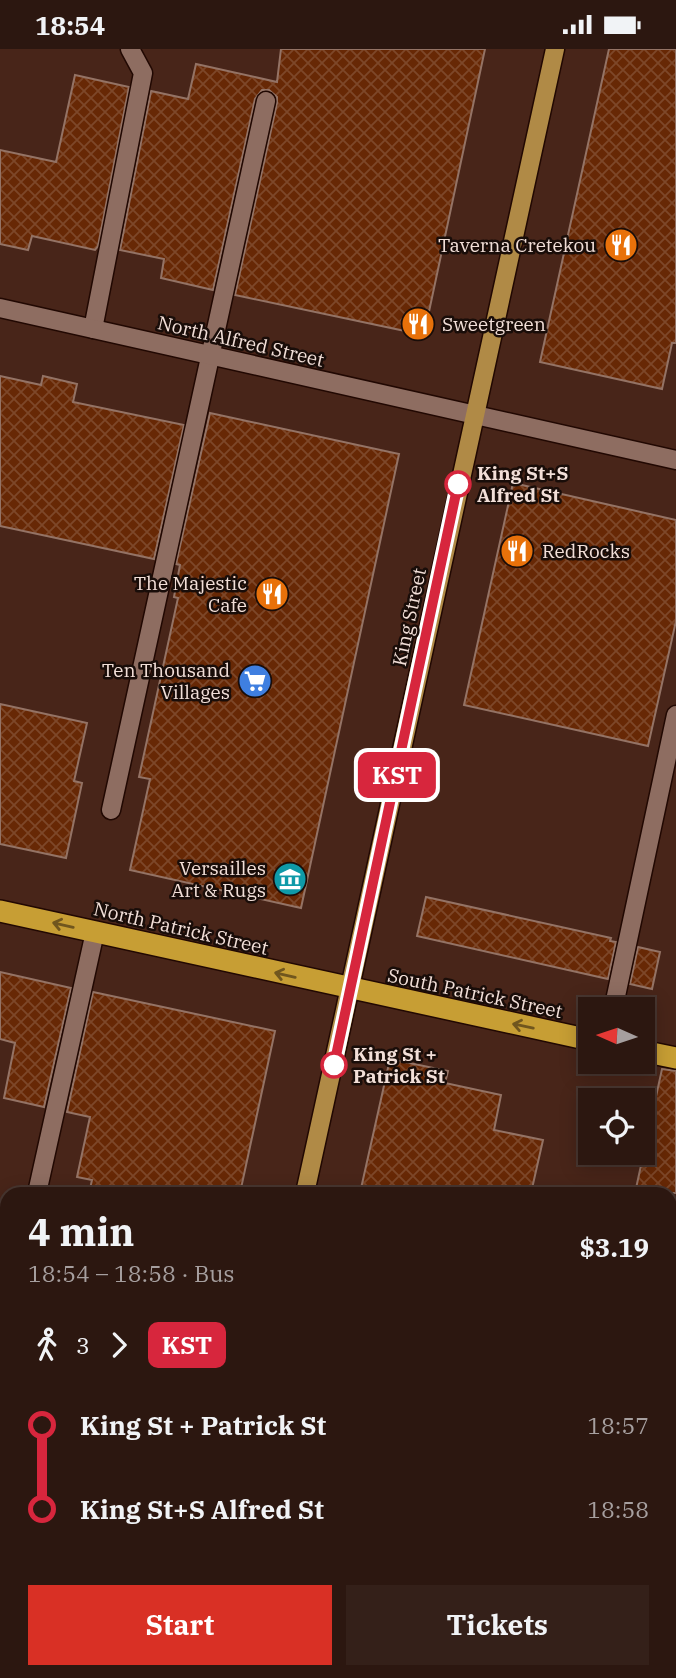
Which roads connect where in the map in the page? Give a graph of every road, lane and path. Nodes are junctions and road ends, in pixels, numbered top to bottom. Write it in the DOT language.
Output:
graph roads {
  1 [pos="130,49"];
  2 [pos="555,49"];
  3 [pos="266,101"];
  4 [pos="0,308"];
  5 [pos="93,329"];
  6 [pos="211,356"];
  7 [pos="473,415"];
  8 [pos="676,460"];
  9 [pos="676,715"];
  10 [pos="671,765"];
  11 [pos="111,810"];
  12 [pos="0,911"];
  13 [pos="95,932"];
  14 [pos="351,990"];
  15 [pos="616,997"];
  16 [pos="578,1037"];
  17 [pos="655,1054"];
  18 [pos="676,1058"];
  19 [pos="38,1187"];
  20 [pos="306,1187"];
  1 -- 5 [label="street"];
  2 -- 7 [label="main road, King Street"];
  3 -- 6 [label="street"];
  4 -- 5 [label="street, North Alfred Street"];
  5 -- 6 [label="street, North Alfred Street"];
  6 -- 7 [label="street, North Alfred Street"];
  6 -- 11 [label="street"];
  7 -- 8 [label="street, North Alfred Street"];
  7 -- 14 [label="main road, King Street"];
  9 -- 10 [label="street"];
  10 -- 15 [label="street"];
  13 -- 12 [label="highway, North Patrick Street, one-way"];
  14 -- 13 [label="highway, North Patrick Street, one-way"];
  13 -- 19 [label="street"];
  16 -- 14 [label="highway, South Patrick Street, one-way"];
  14 -- 20 [label="main road, King Street"];
  17 -- 18 [label="highway"];
}
